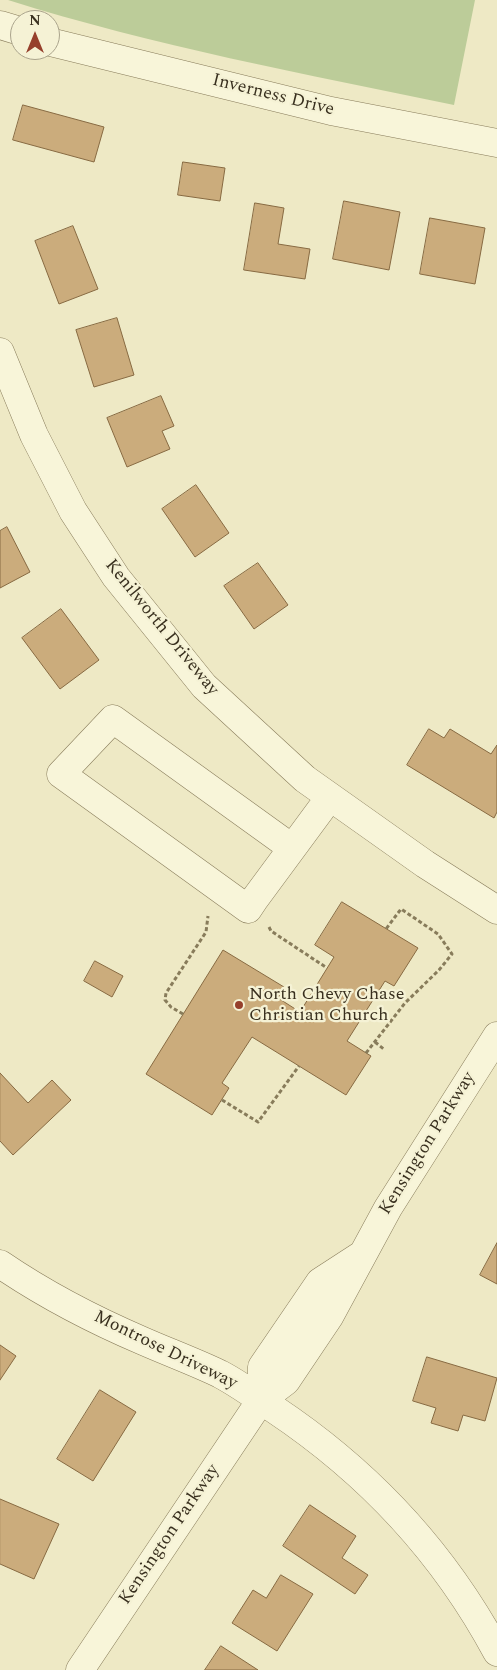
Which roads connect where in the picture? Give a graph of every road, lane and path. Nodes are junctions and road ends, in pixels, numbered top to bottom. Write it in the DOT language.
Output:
graph roads {
  1 [pos="60,44"];
  2 [pos="497,143"];
  3 [pos="0,352"];
  4 [pos="330,796"];
  5 [pos="292,848"];
  6 [pos="212,883"];
  7 [pos="254,900"];
  8 [pos="497,910"];
  9 [pos="386,929"];
  10 [pos="327,968"];
  11 [pos="183,1014"];
  12 [pos="497,1036"];
  13 [pos="375,1042"];
  14 [pos="385,1050"];
  15 [pos="366,1053"];
  16 [pos="299,1066"];
  17 [pos="222,1100"];
  18 [pos="0,1264"];
  19 [pos="261,1400"];
  20 [pos="497,1652"];
  21 [pos="80,1670"];
  1 -- 2 [label="street, Inverness Drive"];
  3 -- 4 [label="street, Kenilworth Driveway"];
  4 -- 5 [label="street"];
  4 -- 8 [label="street, Kenilworth Driveway"];
  5 -- 6 [label="street"];
  5 -- 7 [label="street"];
  6 -- 7 [label="street"];
  6 -- 11 [label="path"];
  7 -- 10 [label="path"];
  9 -- 13 [label="path"];
  12 -- 19 [label="street, Kensington Parkway"];
  13 -- 14 [label="path"];
  13 -- 15 [label="path"];
  16 -- 17 [label="path"];
  18 -- 19 [label="street, Montrose Driveway"];
  19 -- 20 [label="street, Montrose Driveway"];
  19 -- 21 [label="street, Kensington Parkway"];
}
